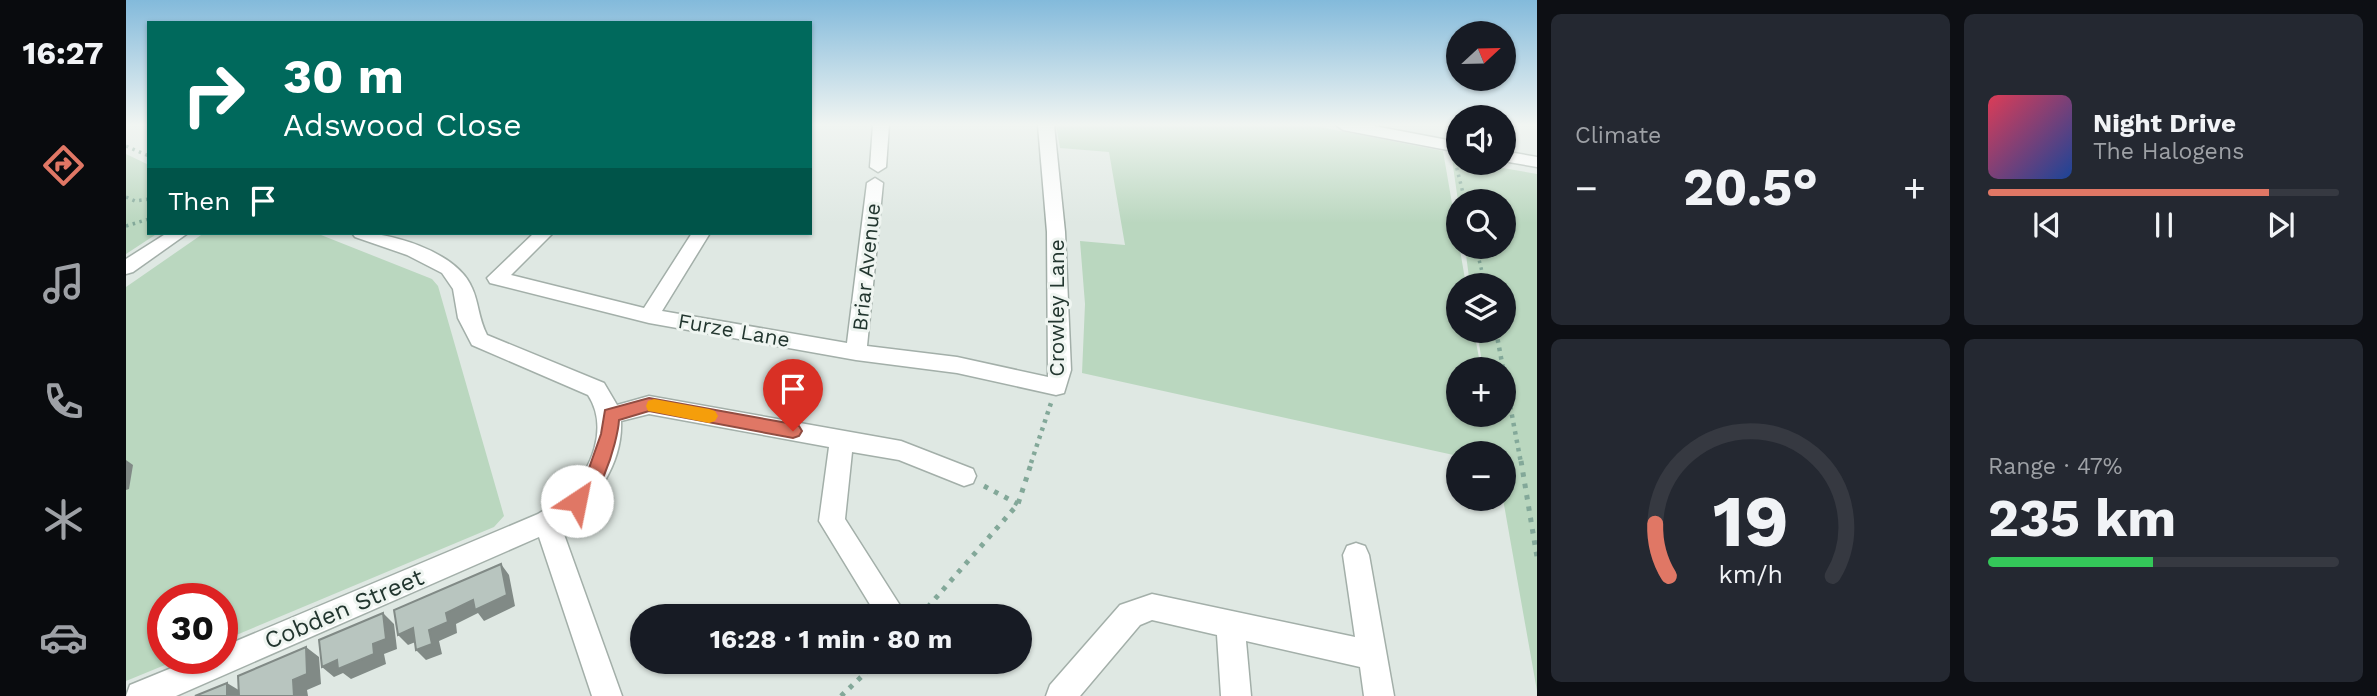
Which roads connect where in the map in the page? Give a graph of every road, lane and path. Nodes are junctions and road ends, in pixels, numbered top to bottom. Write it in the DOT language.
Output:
graph roads {
  1 [pos="878,157"];
  2 [pos="1049,157"];
  3 [pos="1516,158"];
  4 [pos="1537,162"];
  5 [pos="126,197"];
  6 [pos="147,199"];
  7 [pos="147,220"];
  8 [pos="126,226"];
  9 [pos="176,235"];
  10 [pos="366,235"];
  11 [pos="542,235"];
  12 [pos="700,235"];
  13 [pos="126,268"];
  14 [pos="649,316"];
  15 [pos="1499,343"];
  16 [pos="856,352"];
  17 [pos="1056,387"];
  18 [pos="611,415"];
  19 [pos="842,440"];
  20 [pos="964,477"];
  21 [pos="1018,504"];
  22 [pos="547,522"];
  23 [pos="1356,555"];
  24 [pos="1537,556"];
  25 [pos="885,604"];
  26 [pos="930,604"];
  27 [pos="1230,624"];
  28 [pos="1370,655"];
  29 [pos="864,674"];
  30 [pos="141,696"];
  31 [pos="607,696"];
  32 [pos="841,696"];
  33 [pos="1061,696"];
  34 [pos="1236,696"];
  35 [pos="1379,696"];
  1 -- 16 [label="street, Briar Avenue"];
  2 -- 17 [label="street, Crowley Lane"];
  3 -- 4 [label="street"];
  5 -- 6 [label="path"];
  7 -- 8 [label="path"];
  9 -- 13 [label="street"];
  10 -- 18 [label="street"];
  11 -- 14 [label="street, Furze Lane"];
  12 -- 14 [label="street"];
  14 -- 16 [label="street, Furze Lane"];
  15 -- 24 [label="path"];
  16 -- 17 [label="street, Furze Lane"];
  17 -- 21 [label="path, Crowley Lane"];
  18 -- 19 [label="street"];
  18 -- 22 [label="street, Cobden Street"];
  19 -- 20 [label="street"];
  19 -- 25 [label="street"];
  20 -- 21 [label="path"];
  21 -- 26 [label="path, Crowley Lane"];
  22 -- 30 [label="street, Cobden Street"];
  22 -- 31 [label="street"];
  23 -- 28 [label="street"];
  27 -- 28 [label="street"];
  27 -- 33 [label="street"];
  27 -- 34 [label="street"];
  28 -- 35 [label="street"];
  29 -- 32 [label="path"];
}
